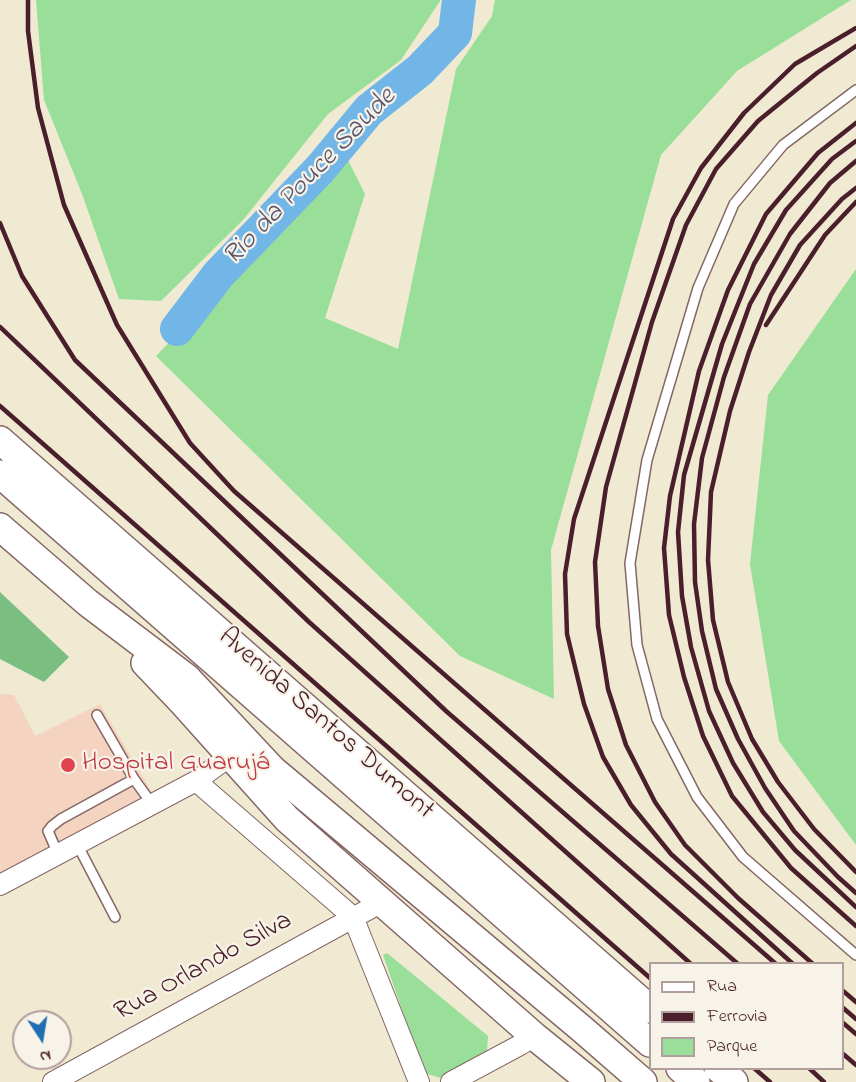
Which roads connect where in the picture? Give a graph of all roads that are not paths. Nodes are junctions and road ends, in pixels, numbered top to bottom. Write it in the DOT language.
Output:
graph roads {
  1 [pos="856,90"];
  2 [pos="0,440"];
  3 [pos="0,474"];
  4 [pos="0,527"];
  5 [pos="97,715"];
  6 [pos="239,750"];
  7 [pos="134,779"];
  8 [pos="196,781"];
  9 [pos="152,804"];
  10 [pos="77,844"];
  11 [pos="58,854"];
  12 [pos="0,885"];
  13 [pos="382,902"];
  14 [pos="115,916"];
  15 [pos="353,917"];
  16 [pos="856,955"];
  17 [pos="649,1007"];
  18 [pos="582,1029"];
  19 [pos="534,1036"];
  20 [pos="649,1040"];
  21 [pos="682,1070"];
  22 [pos="720,1070"];
  23 [pos="53,1082"];
  24 [pos="419,1082"];
  25 [pos="451,1082"];
  26 [pos="591,1082"];
  27 [pos="643,1082"];
  28 [pos="696,1082"];
  29 [pos="734,1082"];
  1 -- 16 [label="lane"];
  2 -- 17 [label="main road, Avenida Santos Dumont"];
  3 -- 20 [label="main road, Avenida Santos Dumont"];
  4 -- 6 [label="main road, Avenida Santos Dumont"];
  5 -- 7 [label="lane"];
  6 -- 8 [label="street"];
  6 -- 13 [label="main road, Avenida Santos Dumont"];
  6 -- 18 [label="main road, Avenida Santos Dumont"];
  7 -- 9 [label="lane"];
  7 -- 11 [label="lane"];
  8 -- 9 [label="street"];
  8 -- 15 [label="street"];
  9 -- 10 [label="street"];
  10 -- 11 [label="street"];
  10 -- 14 [label="lane"];
  11 -- 12 [label="street"];
  13 -- 15 [label="street, Rua Orlando Silva"];
  13 -- 19 [label="main road, Avenida Santos Dumont"];
  15 -- 23 [label="street, Rua Orlando Silva"];
  15 -- 24 [label="street"];
  18 -- 19 [label="main road"];
  18 -- 27 [label="main road, Avenida Santos Dumont"];
  19 -- 25 [label="street"];
  19 -- 26 [label="main road, Avenida Santos Dumont"];
  21 -- 28 [label="main road"];
  22 -- 29 [label="main road"];
}
